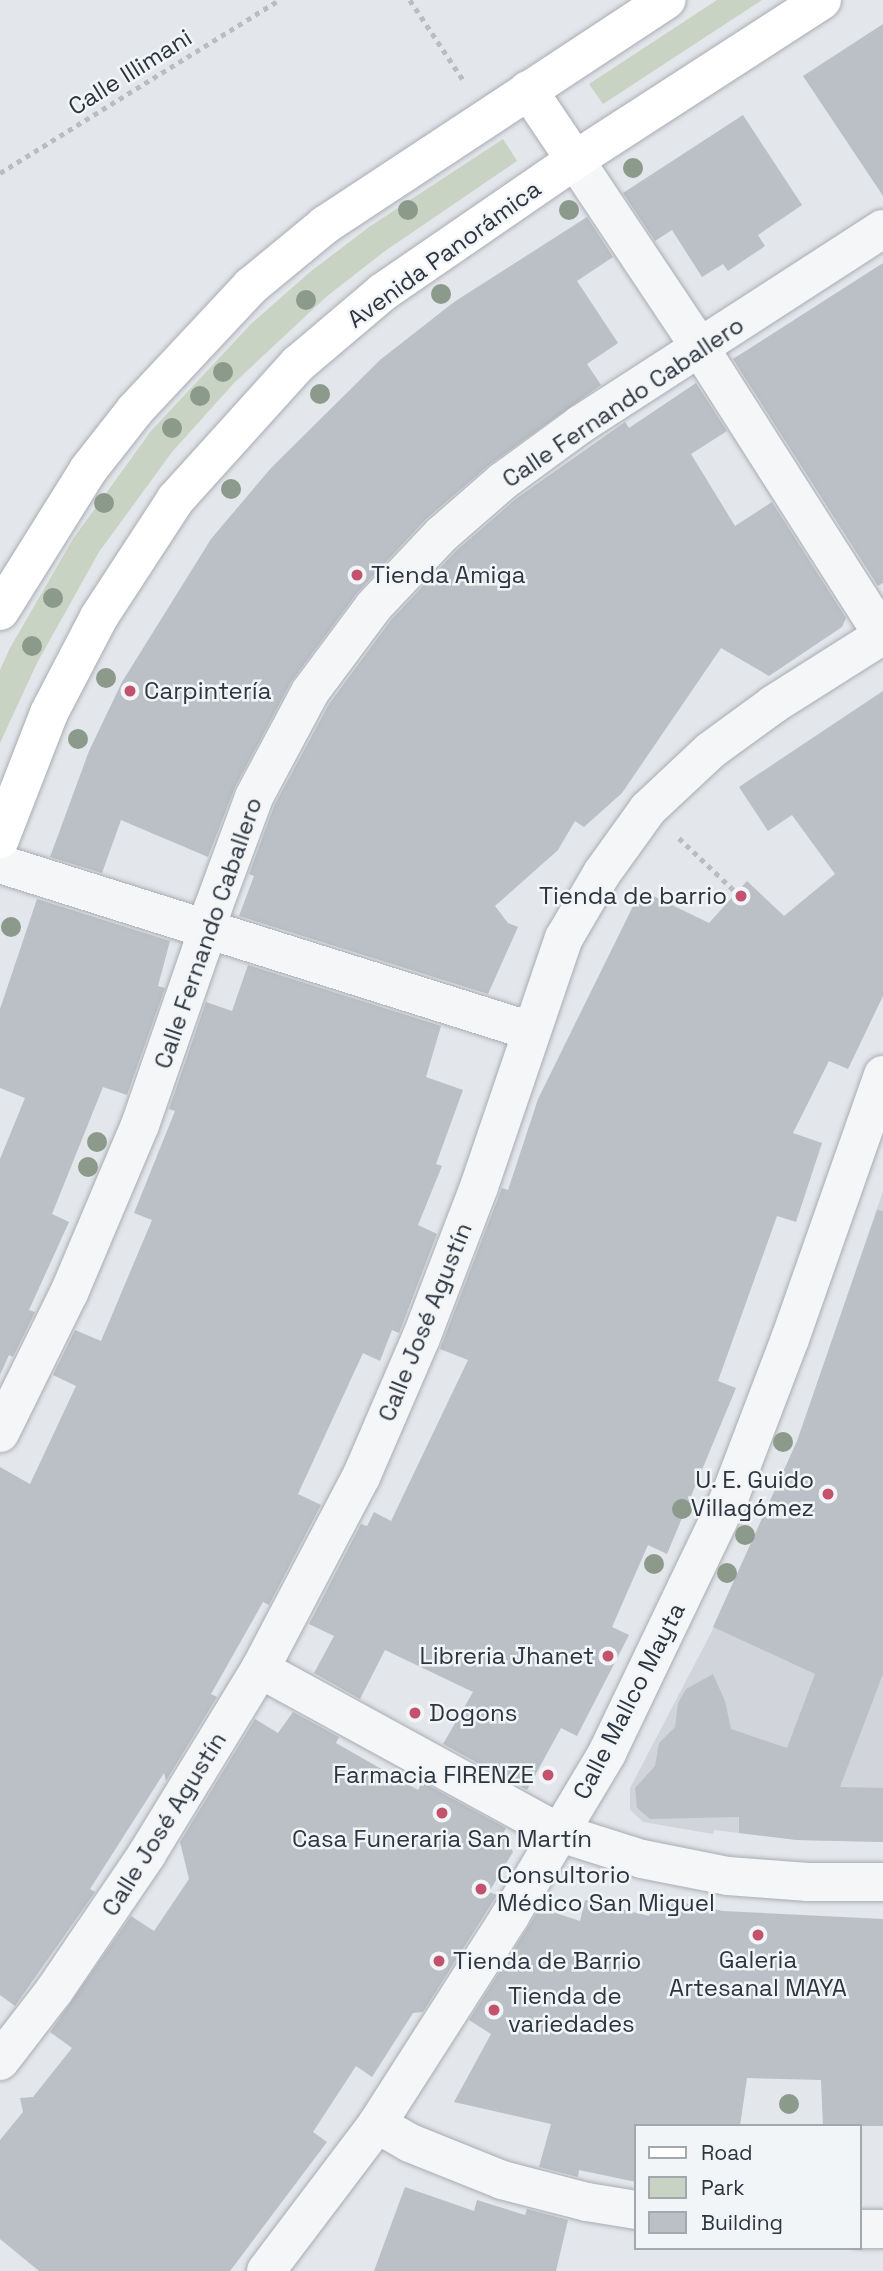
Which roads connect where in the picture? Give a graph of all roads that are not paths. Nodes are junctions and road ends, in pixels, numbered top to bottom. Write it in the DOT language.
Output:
graph roads {
  1 [pos="666,0"];
  2 [pos="822,0"];
  3 [pos="528,90"];
  4 [pos="575,160"];
  5 [pos="883,229"];
  6 [pos="700,348"];
  7 [pos="0,611"];
  8 [pos="883,635"];
  9 [pos="0,839"];
  10 [pos="0,864"];
  11 [pos="207,930"];
  12 [pos="531,1031"];
  13 [pos="883,1075"];
  14 [pos="0,1433"];
  15 [pos="260,1669"];
  16 [pos="560,1833"];
  17 [pos="883,1882"];
  18 [pos="0,2062"];
  19 [pos="377,2124"];
  20 [pos="634,2210"];
  21 [pos="862,2229"];
  22 [pos="883,2229"];
  23 [pos="266,2271"];
  1 -- 3 [label="main road"];
  2 -- 4 [label="main road, Avenida Panorámica"];
  3 -- 4 [label="main road"];
  3 -- 7 [label="main road"];
  4 -- 6 [label="street"];
  4 -- 9 [label="main road, Avenida Panorámica"];
  5 -- 6 [label="street, Calle Fernando Caballero"];
  6 -- 8 [label="street"];
  6 -- 11 [label="street, Calle Fernando Caballero"];
  8 -- 12 [label="street, Calle José Agustín"];
  10 -- 11 [label="street"];
  11 -- 12 [label="street"];
  11 -- 14 [label="street, Calle Fernando Caballero"];
  12 -- 15 [label="street, Calle José Agustín"];
  13 -- 16 [label="street, Calle Mallco Mayta"];
  15 -- 16 [label="street"];
  15 -- 18 [label="street, Calle José Agustín"];
  16 -- 17 [label="street"];
  16 -- 19 [label="street, Calle Mallco Mayta"];
  19 -- 20 [label="street"];
  19 -- 23 [label="street, Calle Mallco Mayta"];
  21 -- 22 [label="street"];
}
